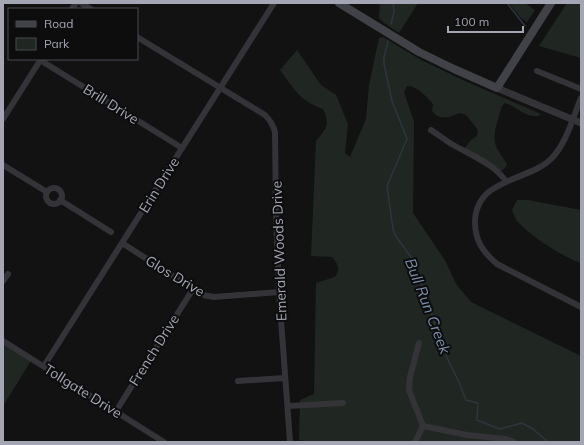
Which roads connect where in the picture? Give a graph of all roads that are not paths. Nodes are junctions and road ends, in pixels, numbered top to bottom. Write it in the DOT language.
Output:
graph roads {
  1 [pos="274,3"];
  2 [pos="339,3"];
  3 [pos="551,3"];
  4 [pos="138,38"];
  5 [pos="40,60"];
  6 [pos="537,71"];
  7 [pos="221,88"];
  8 [pos="498,88"];
  9 [pos="581,89"];
  10 [pos="581,98"];
  11 [pos="3,119"];
  12 [pos="572,120"];
  13 [pos="581,123"];
  14 [pos="431,130"];
  15 [pos="182,148"];
  16 [pos="3,165"];
  17 [pos="506,181"];
  18 [pos="47,192"];
  19 [pos="60,200"];
  20 [pos="111,232"];
  21 [pos="122,243"];
  22 [pos="8,274"];
  23 [pos="3,281"];
  24 [pos="193,289"];
  25 [pos="279,292"];
  26 [pos="581,307"];
  27 [pos="3,341"];
  28 [pos="419,343"];
  29 [pos="44,366"];
  30 [pos="285,378"];
  31 [pos="238,381"];
  32 [pos="343,403"];
  33 [pos="288,406"];
  34 [pos="116,411"];
  35 [pos="422,426"];
  36 [pos="164,442"];
  37 [pos="290,442"];
  38 [pos="415,442"];
  39 [pos="514,442"];
  1 -- 7 [label="street, Erin Drive"];
  2 -- 8 [label="main road"];
  3 -- 8 [label="main road"];
  4 -- 7 [label="street, Emerald Woods Drive"];
  5 -- 11 [label="street"];
  5 -- 15 [label="street, Brill Drive"];
  6 -- 9 [label="street"];
  7 -- 15 [label="street, Erin Drive"];
  7 -- 25 [label="street, Emerald Woods Drive"];
  8 -- 12 [label="street"];
  10 -- 12 [label="street"];
  12 -- 13 [label="street"];
  12 -- 17 [label="street"];
  14 -- 17 [label="street"];
  15 -- 21 [label="street, Erin Drive"];
  16 -- 18 [label="street"];
  17 -- 26 [label="street"];
  18 -- 19 [label="street"];
  18 -- 19 [label="street"];
  19 -- 20 [label="street"];
  21 -- 24 [label="street, Glos Drive"];
  21 -- 29 [label="street, Erin Drive"];
  22 -- 23 [label="street"];
  24 -- 25 [label="street, Glos Drive"];
  24 -- 34 [label="street, French Drive"];
  25 -- 30 [label="street, Emerald Woods Drive"];
  27 -- 29 [label="street, Tollgate Drive"];
  28 -- 35 [label="street"];
  29 -- 34 [label="street, Tollgate Drive"];
  30 -- 31 [label="street"];
  30 -- 33 [label="street, Emerald Woods Drive"];
  32 -- 33 [label="street"];
  33 -- 37 [label="street, Emerald Woods Drive"];
  34 -- 36 [label="street, Tollgate Drive"];
  35 -- 38 [label="street"];
  35 -- 39 [label="street"];
}
